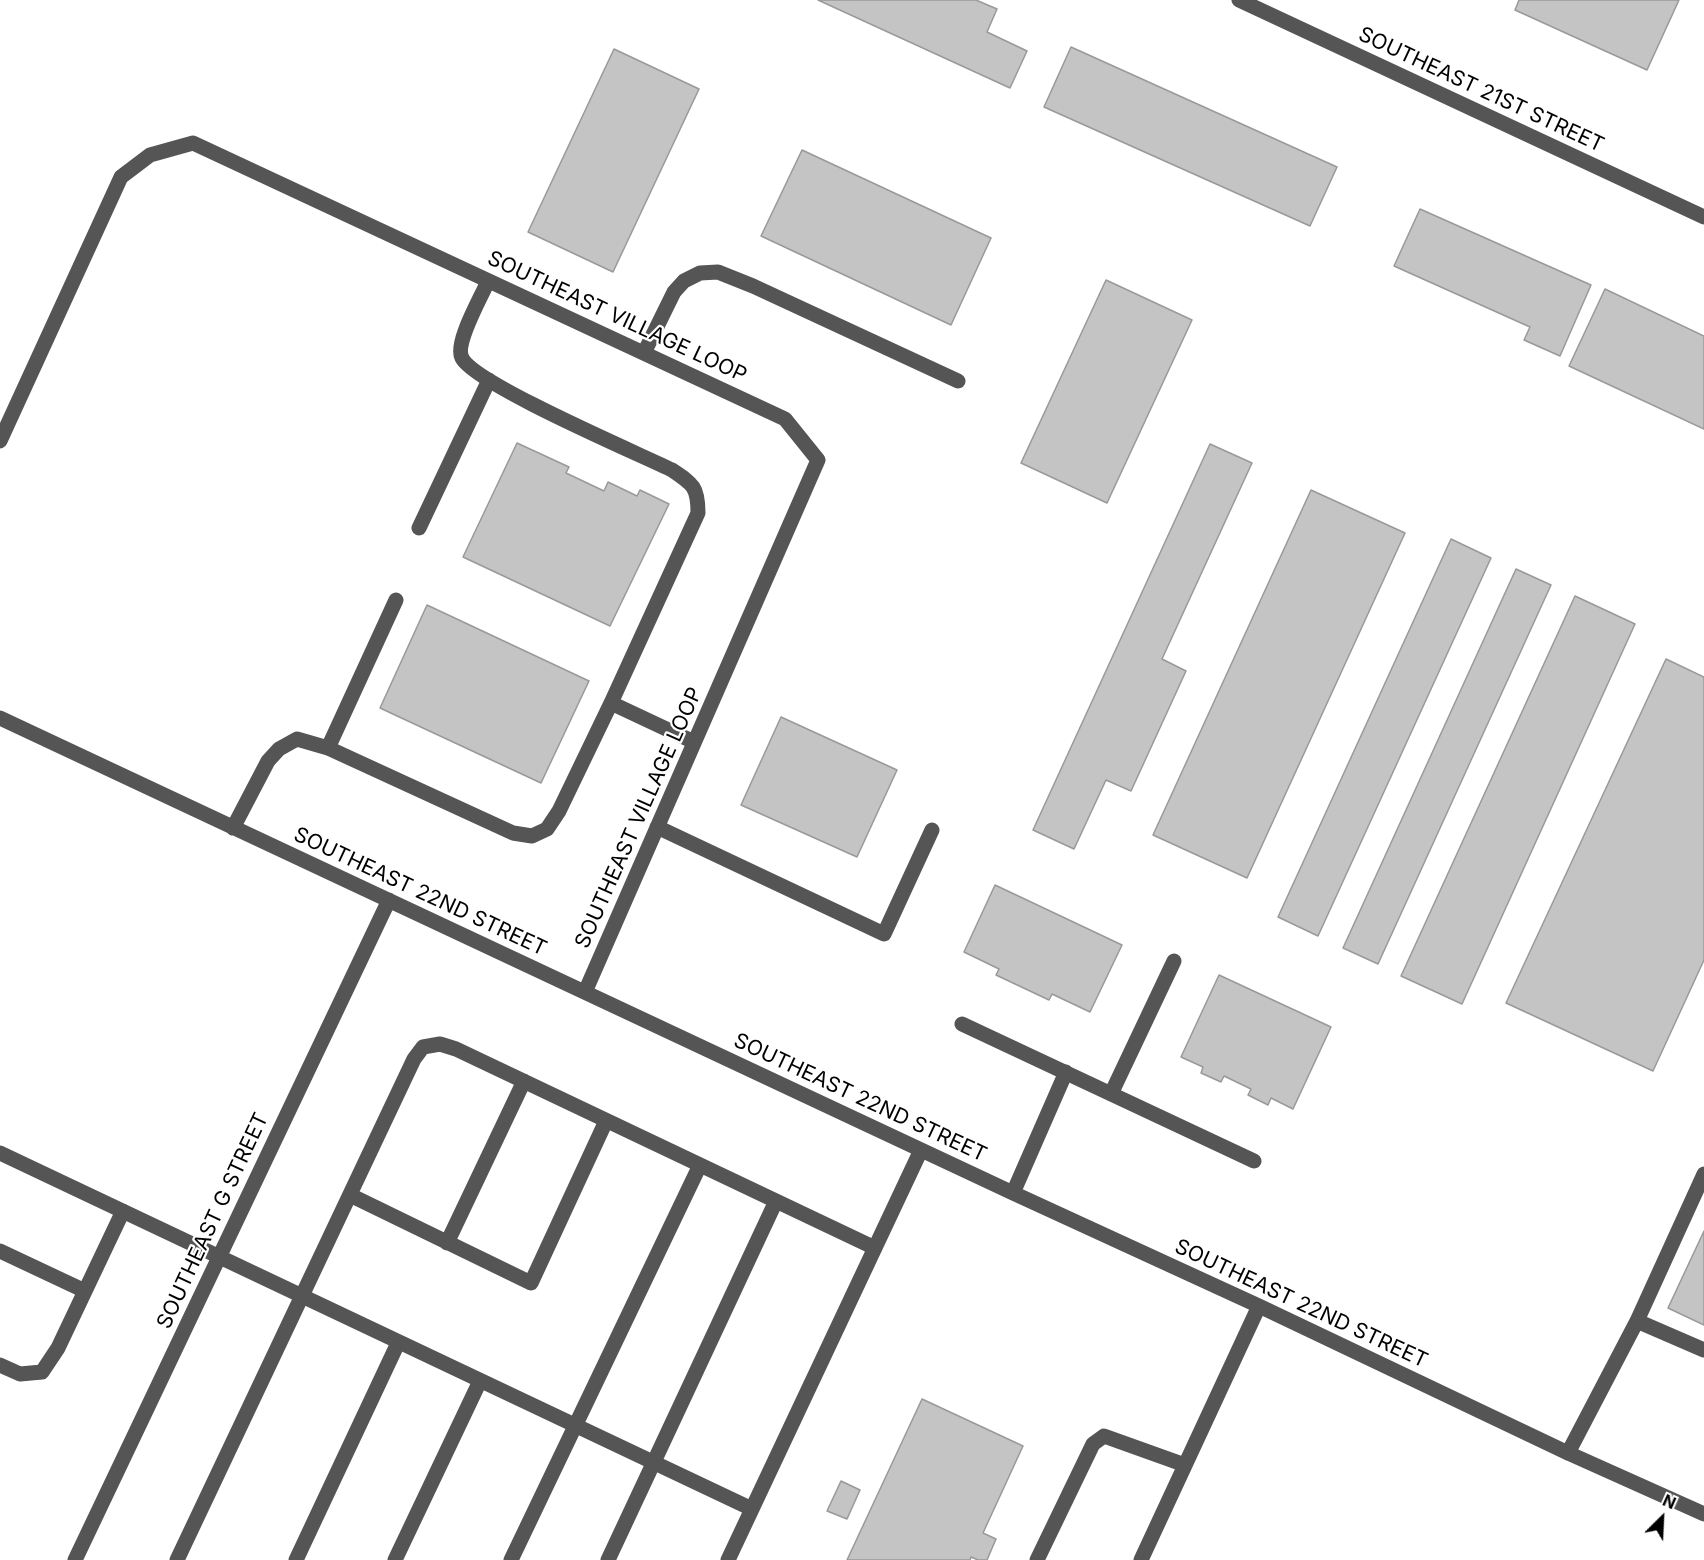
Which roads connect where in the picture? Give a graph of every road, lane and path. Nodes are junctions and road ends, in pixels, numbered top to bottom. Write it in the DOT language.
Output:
graph roads {
  1 [pos="1239,0"];
  2 [pos="1704,217"];
  3 [pos="488,281"];
  4 [pos="644,353"];
  5 [pos="489,380"];
  6 [pos="958,381"];
  7 [pos="0,441"];
  8 [pos="419,528"];
  9 [pos="396,600"];
  10 [pos="611,704"];
  11 [pos="0,718"];
  12 [pos="694,742"];
  13 [pos="328,748"];
  14 [pos="657,827"];
  15 [pos="233,828"];
  16 [pos="932,830"];
  17 [pos="389,900"];
  18 [pos="1174,961"];
  19 [pos="585,992"];
  20 [pos="962,1024"];
  21 [pos="1066,1072"];
  22 [pos="524,1081"];
  23 [pos="1112,1094"];
  24 [pos="606,1121"];
  25 [pos="921,1150"];
  26 [pos="0,1153"];
  27 [pos="1254,1161"];
  28 [pos="700,1165"];
  29 [pos="1704,1174"];
  30 [pos="1013,1193"];
  31 [pos="350,1195"];
  32 [pos="776,1201"];
  33 [pos="123,1211"];
  34 [pos="447,1243"];
  35 [pos="874,1248"];
  36 [pos="0,1251"];
  37 [pos="219,1257"];
  38 [pos="85,1291"];
  39 [pos="302,1297"];
  40 [pos="1259,1306"];
  41 [pos="1637,1321"];
  42 [pos="398,1342"];
  43 [pos="1704,1350"];
  44 [pos="0,1365"];
  45 [pos="480,1381"];
  46 [pos="575,1426"];
  47 [pos="1568,1453"];
  48 [pos="653,1462"];
  49 [pos="1185,1465"];
  50 [pos="752,1509"];
  51 [pos="1704,1514"];
  52 [pos="75,1560"];
  53 [pos="177,1560"];
  54 [pos="296,1560"];
  55 [pos="395,1560"];
  56 [pos="511,1560"];
  57 [pos="608,1560"];
  58 [pos="728,1560"];
  59 [pos="1037,1560"];
  60 [pos="1141,1560"];
  1 -- 2 [label="street, SOUTHEAST 21ST STREET"];
  3 -- 4 [label="street, SOUTHEAST VILLAGE LOOP"];
  3 -- 5 [label="street"];
  3 -- 7 [label="street, SOUTHEAST VILLAGE LOOP"];
  4 -- 6 [label="street"];
  4 -- 12 [label="street, SOUTHEAST VILLAGE LOOP"];
  5 -- 8 [label="street"];
  5 -- 10 [label="street"];
  9 -- 13 [label="street"];
  10 -- 12 [label="street"];
  10 -- 13 [label="street"];
  11 -- 15 [label="street, SOUTHEAST 22ND STREET"];
  12 -- 14 [label="street, SOUTHEAST VILLAGE LOOP"];
  13 -- 15 [label="street"];
  14 -- 16 [label="street"];
  14 -- 19 [label="street, SOUTHEAST VILLAGE LOOP"];
  15 -- 17 [label="street, SOUTHEAST 22ND STREET"];
  17 -- 19 [label="street, SOUTHEAST 22ND STREET"];
  17 -- 37 [label="street, SOUTHEAST G STREET"];
  18 -- 23 [label="street"];
  19 -- 25 [label="street, SOUTHEAST 22ND STREET"];
  20 -- 21 [label="street"];
  21 -- 23 [label="street"];
  21 -- 30 [label="street"];
  22 -- 24 [label="street"];
  22 -- 31 [label="street"];
  22 -- 34 [label="street"];
  23 -- 27 [label="street"];
  24 -- 28 [label="street"];
  24 -- 34 [label="street"];
  25 -- 30 [label="street, SOUTHEAST 22ND STREET"];
  25 -- 35 [label="street"];
  26 -- 33 [label="street"];
  28 -- 32 [label="street"];
  28 -- 46 [label="street"];
  29 -- 41 [label="street"];
  30 -- 40 [label="street, SOUTHEAST 22ND STREET"];
  31 -- 34 [label="street"];
  31 -- 39 [label="street"];
  32 -- 35 [label="street"];
  32 -- 48 [label="street"];
  33 -- 37 [label="street"];
  33 -- 38 [label="street"];
  35 -- 50 [label="street"];
  36 -- 38 [label="street"];
  37 -- 39 [label="street"];
  37 -- 52 [label="street, SOUTHEAST G STREET"];
  38 -- 44 [label="street"];
  39 -- 42 [label="street"];
  39 -- 53 [label="street"];
  40 -- 47 [label="street, SOUTHEAST 22ND STREET"];
  40 -- 49 [label="street"];
  41 -- 43 [label="street"];
  41 -- 47 [label="street"];
  42 -- 45 [label="street"];
  42 -- 54 [label="street"];
  45 -- 46 [label="street"];
  45 -- 55 [label="street"];
  46 -- 48 [label="street"];
  46 -- 56 [label="street"];
  47 -- 51 [label="street, SOUTHEAST 22ND STREET"];
  48 -- 50 [label="street"];
  48 -- 57 [label="street"];
  49 -- 59 [label="street"];
  49 -- 60 [label="street"];
  50 -- 58 [label="street"];
}
